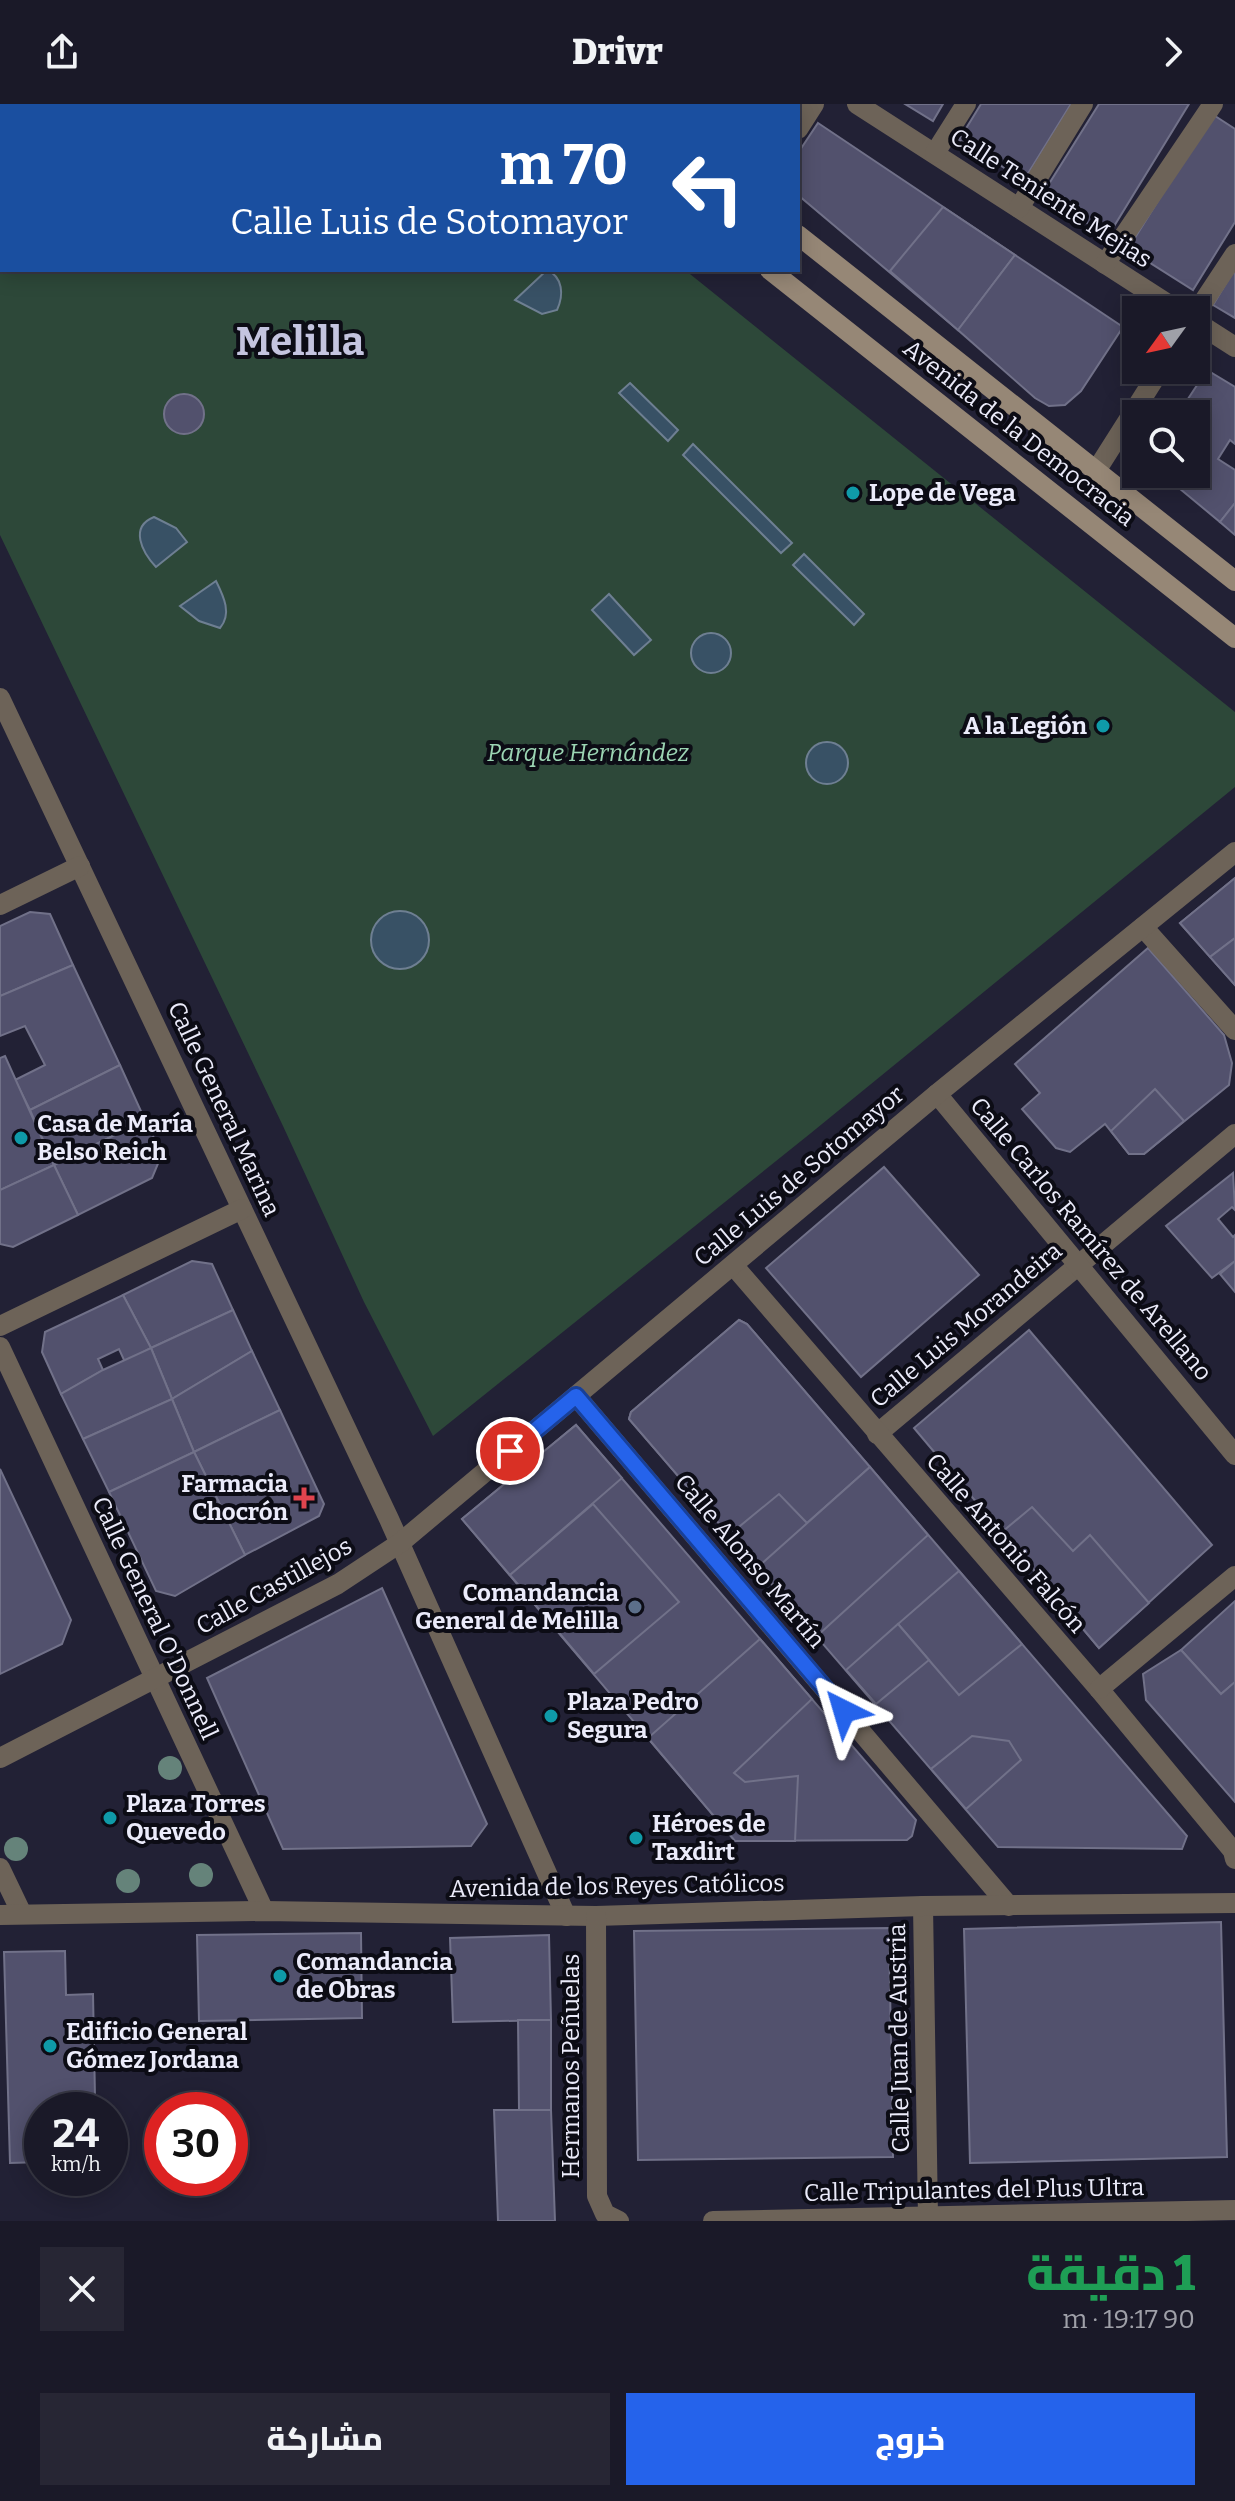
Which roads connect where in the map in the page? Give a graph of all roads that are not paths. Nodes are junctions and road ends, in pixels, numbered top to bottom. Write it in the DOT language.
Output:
graph roads {
  1 [pos="814,104"];
  2 [pos="857,104"];
  3 [pos="966,104"];
  4 [pos="1083,104"];
  5 [pos="1213,104"];
  6 [pos="800,126"];
  7 [pos="935,153"];
  8 [pos="1019,208"];
  9 [pos="800,237"];
  10 [pos="1235,254"];
  11 [pos="1105,264"];
  12 [pos="773,272"];
  13 [pos="1155,296"];
  14 [pos="1207,296"];
  15 [pos="1210,331"];
  16 [pos="1235,347"];
  17 [pos="1151,384"];
  18 [pos="1096,471"];
  19 [pos="1235,581"];
  20 [pos="1235,638"];
  21 [pos="0,698"];
  22 [pos="1235,852"];
  23 [pos="80,866"];
  24 [pos="0,905"];
  25 [pos="1143,927"];
  26 [pos="1235,1030"];
  27 [pos="937,1094"];
  28 [pos="1235,1134"];
  29 [pos="242,1209"];
  30 [pos="733,1265"];
  31 [pos="1078,1265"];
  32 [pos="0,1326"];
  33 [pos="0,1347"];
  34 [pos="576,1396"];
  35 [pos="877,1434"];
  36 [pos="1235,1455"];
  37 [pos="400,1543"];
  38 [pos="1235,1576"];
  39 [pos="154,1679"];
  40 [pos="1099,1689"];
  41 [pos="0,1758"];
  42 [pos="1235,1859"];
  43 [pos="0,1868"];
  44 [pos="1235,1903"];
  45 [pos="923,1906"];
  46 [pos="1009,1906"];
  47 [pos="264,1911"];
  48 [pos="22,1914"];
  49 [pos="0,1915"];
  50 [pos="566,1916"];
  51 [pos="596,1916"];
  52 [pos="1235,2210"];
  53 [pos="928,2217"];
  54 [pos="612,2218"];
  55 [pos="713,2221"];
  1 -- 6 [label="street"];
  2 -- 7 [label="street, Calle Teniente Mejias"];
  3 -- 7 [label="street"];
  4 -- 8 [label="street"];
  5 -- 11 [label="street"];
  7 -- 8 [label="street, Calle Teniente Mejias"];
  8 -- 11 [label="street, Calle Teniente Mejias"];
  9 -- 18 [label="main road, Avenida de la Democracia"];
  10 -- 14 [label="street"];
  11 -- 13 [label="street, Calle Teniente Mejias"];
  12 -- 20 [label="main road, Avenida de la Democracia"];
  15 -- 16 [label="street"];
  17 -- 18 [label="street"];
  18 -- 19 [label="main road, Avenida de la Democracia"];
  21 -- 23 [label="street, Calle General Marina"];
  22 -- 25 [label="street, Calle Luis de Sotomayor"];
  23 -- 24 [label="street"];
  23 -- 29 [label="street, Calle General Marina"];
  25 -- 26 [label="street"];
  25 -- 27 [label="street, Calle Luis de Sotomayor"];
  27 -- 30 [label="street, Calle Luis de Sotomayor"];
  27 -- 31 [label="street, Calle Carlos Ramírez de Arellano"];
  28 -- 31 [label="street, Calle Luis Morandeira"];
  29 -- 32 [label="street"];
  29 -- 37 [label="street, Calle General Marina"];
  30 -- 34 [label="street, Calle Luis de Sotomayor"];
  30 -- 35 [label="street, Calle Antonio Falcón"];
  31 -- 35 [label="street, Calle Luis Morandeira"];
  31 -- 36 [label="street, Calle Carlos Ramírez de Arellano"];
  33 -- 39 [label="street, Calle General O'Donnell"];
  34 -- 37 [label="street, Calle Luis de Sotomayor"];
  34 -- 46 [label="street, Calle Alonso Martín"];
  35 -- 40 [label="street, Calle Antonio Falcón"];
  37 -- 39 [label="street, Calle Castillejos"];
  37 -- 50 [label="street, Calle General Marina"];
  38 -- 40 [label="street"];
  39 -- 41 [label="street, Calle Castillejos"];
  39 -- 47 [label="street, Calle General O'Donnell"];
  40 -- 42 [label="street, Calle Antonio Falcón"];
  43 -- 48 [label="street"];
  44 -- 46 [label="street, Avenida de los Reyes Católicos"];
  45 -- 46 [label="street, Avenida de los Reyes Católicos"];
  45 -- 51 [label="street, Avenida de los Reyes Católicos"];
  45 -- 53 [label="street, Calle Juan de Austria"];
  47 -- 48 [label="street, Avenida de los Reyes Católicos"];
  47 -- 50 [label="street, Avenida de los Reyes Católicos"];
  48 -- 49 [label="street, Avenida de los Reyes Católicos"];
  50 -- 51 [label="street, Avenida de los Reyes Católicos"];
  51 -- 54 [label="street, Hermanos Peñuelas"];
  52 -- 53 [label="street, Calle Tripulantes del Plus Ultra"];
  53 -- 55 [label="street, Calle Tripulantes del Plus Ultra"];
}
